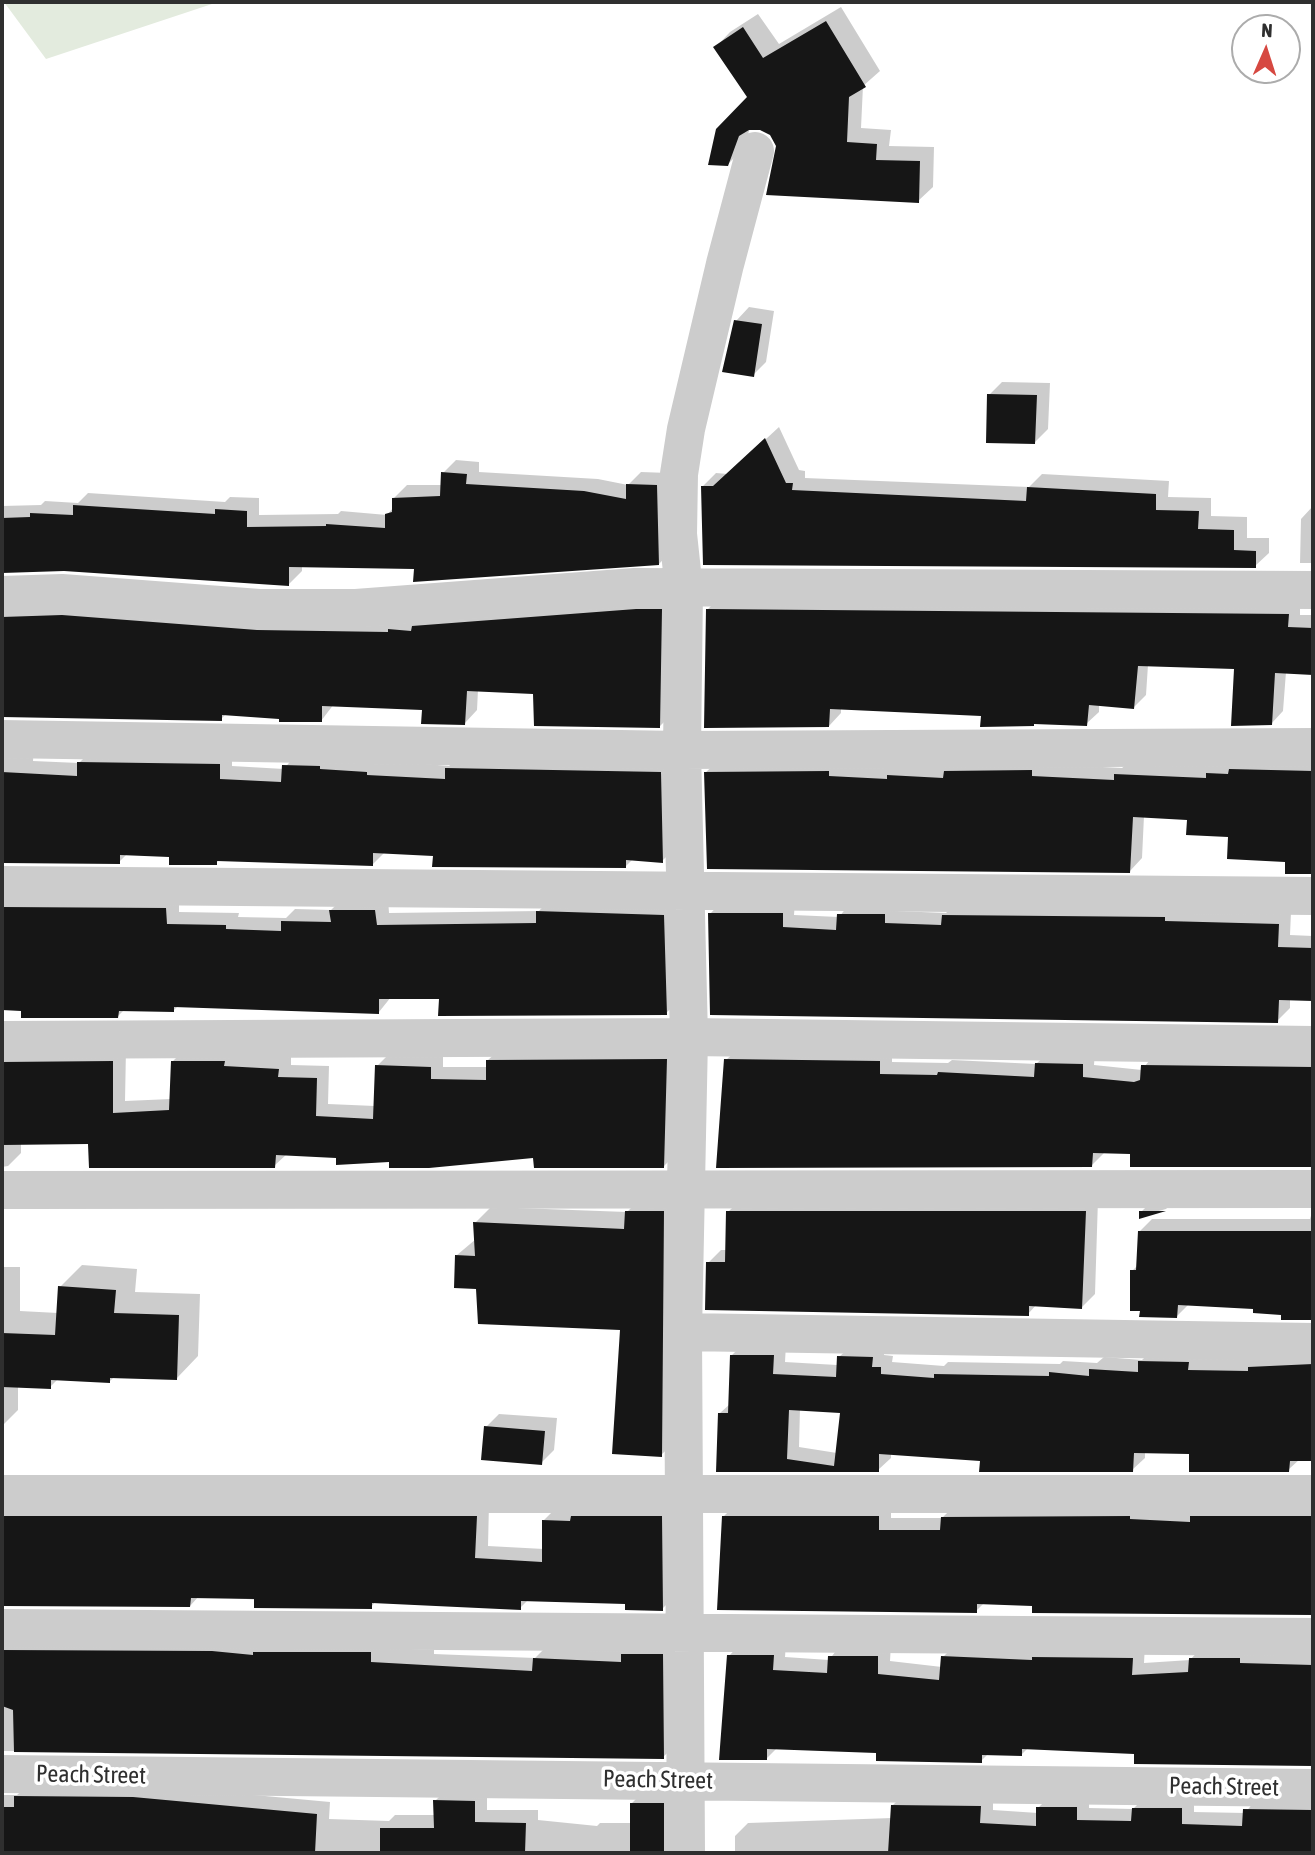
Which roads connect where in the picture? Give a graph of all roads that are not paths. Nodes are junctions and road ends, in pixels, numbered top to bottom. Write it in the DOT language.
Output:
graph roads {
  1 [pos="755,151"];
  2 [pos="684,590"];
  3 [pos="1313,590"];
  4 [pos="2,595"];
  5 [pos="2,739"];
  6 [pos="1313,747"];
  7 [pos="682,750"];
  8 [pos="2,885"];
  9 [pos="686,890"];
  10 [pos="1313,896"];
  11 [pos="689,1038"];
  12 [pos="2,1040"];
  13 [pos="1313,1045"];
  14 [pos="688,1188"];
  15 [pos="1313,1188"];
  16 [pos="2,1190"];
  17 [pos="683,1332"];
  18 [pos="1313,1342"];
  19 [pos="684,1492"];
  20 [pos="2,1494"];
  21 [pos="1313,1494"];
  22 [pos="2,1628"];
  23 [pos="683,1633"];
  24 [pos="1313,1637"];
  25 [pos="2,1774"];
  26 [pos="686,1780"];
  27 [pos="1313,1788"];
  28 [pos="685,1853"];
  1 -- 2 [label="street"];
  2 -- 3 [label="street"];
  2 -- 4 [label="street"];
  2 -- 7 [label="street"];
  5 -- 7 [label="street"];
  6 -- 7 [label="street"];
  7 -- 9 [label="street"];
  8 -- 9 [label="street"];
  9 -- 10 [label="street"];
  9 -- 11 [label="street"];
  11 -- 12 [label="street"];
  11 -- 13 [label="street"];
  11 -- 14 [label="street"];
  14 -- 15 [label="street"];
  14 -- 16 [label="street"];
  14 -- 17 [label="street"];
  17 -- 18 [label="street"];
  17 -- 19 [label="street"];
  19 -- 20 [label="street"];
  19 -- 21 [label="street"];
  19 -- 23 [label="street"];
  22 -- 23 [label="street"];
  23 -- 24 [label="street"];
  23 -- 26 [label="street"];
  25 -- 26 [label="street, Peach Street"];
  26 -- 27 [label="street, Peach Street"];
  26 -- 28 [label="street"];
}
